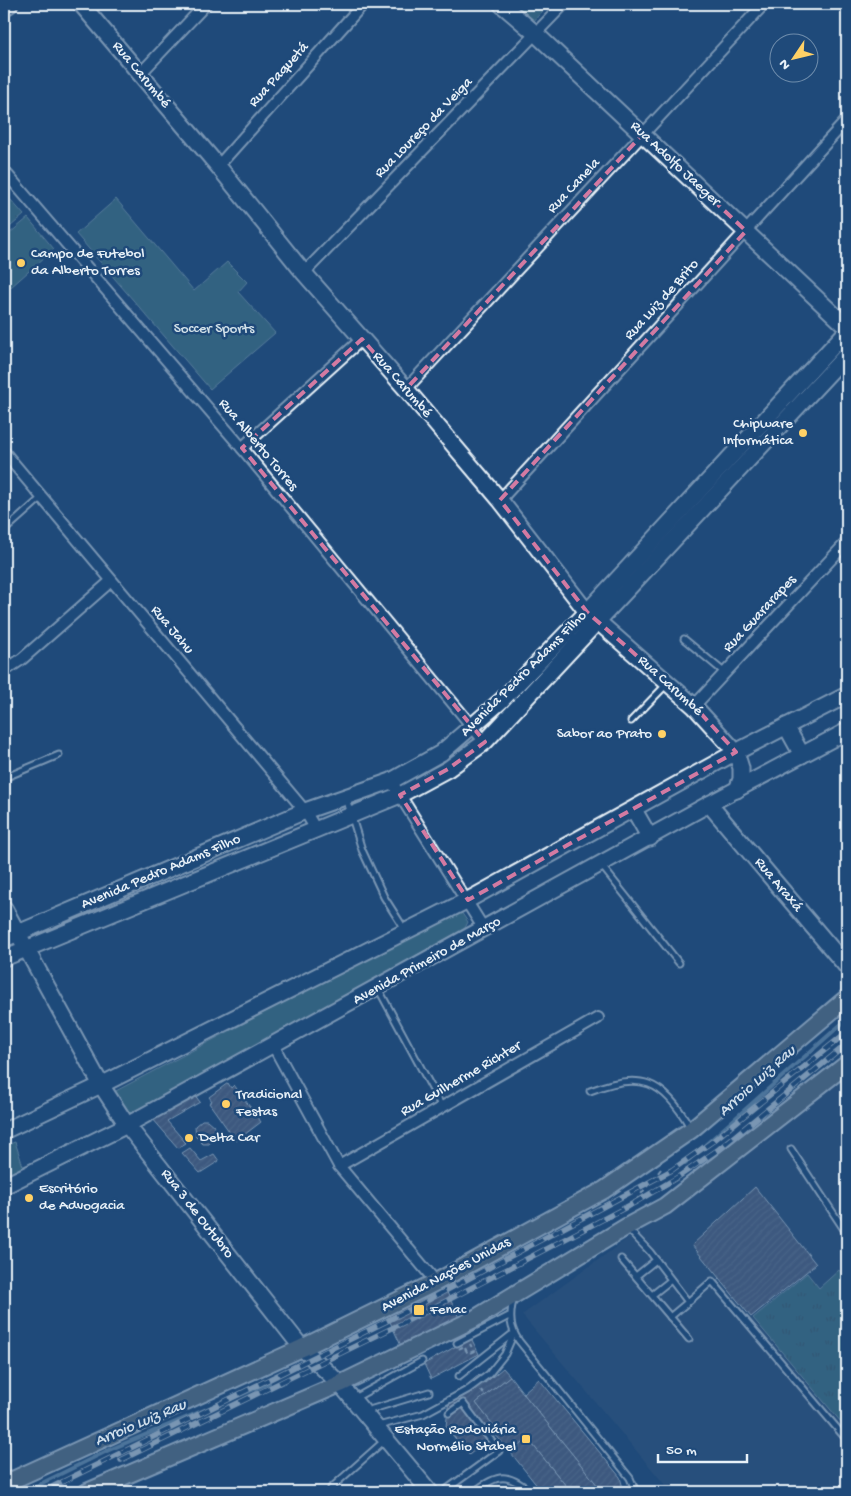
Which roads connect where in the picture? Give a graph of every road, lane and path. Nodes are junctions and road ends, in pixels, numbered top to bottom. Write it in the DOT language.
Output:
graph roads {
  1 [pos="10,4"];
  2 [pos="81,4"];
  3 [pos="206,4"];
  4 [pos="363,4"];
  5 [pos="501,4"];
  6 [pos="564,4"];
  7 [pos="764,4"];
  8 [pos="4,8"];
  9 [pos="536,34"];
  10 [pos="140,74"];
  11 [pos="847,120"];
  12 [pos="643,134"];
  13 [pos="218,166"];
  14 [pos="4,171"];
  15 [pos="746,231"];
  16 [pos="304,273"];
  17 [pos="847,327"];
  18 [pos="847,331"];
  19 [pos="362,339"];
  20 [pos="847,354"];
  21 [pos="406,389"];
  22 [pos="242,448"];
  23 [pos="4,452"];
  24 [pos="41,498"];
  25 [pos="500,500"];
  26 [pos="4,531"];
  27 [pos="847,542"];
  28 [pos="110,581"];
  29 [pos="592,617"];
  30 [pos="684,639"];
  31 [pos="4,671"];
  32 [pos="725,674"];
  33 [pos="668,683"];
  34 [pos="847,695"];
  35 [pos="694,706"];
  36 [pos="631,721"];
  37 [pos="786,726"];
  38 [pos="472,728"];
  39 [pos="847,731"];
  40 [pos="485,742"];
  41 [pos="736,752"];
  42 [pos="59,754"];
  43 [pos="802,755"];
  44 [pos="4,778"];
  45 [pos="391,781"];
  46 [pos="737,790"];
  47 [pos="400,795"];
  48 [pos="346,798"];
  49 [pos="708,804"];
  50 [pos="634,810"];
  51 [pos="305,811"];
  52 [pos="352,814"];
  53 [pos="315,828"];
  54 [pos="650,838"];
  55 [pos="601,865"];
  56 [pos="468,900"];
  57 [pos="4,908"];
  58 [pos="484,929"];
  59 [pos="404,930"];
  60 [pos="18,933"];
  61 [pos="4,939"];
  62 [pos="26,949"];
  63 [pos="4,958"];
  64 [pos="679,963"];
  65 [pos="847,967"];
  66 [pos="377,988"];
  67 [pos="847,998"];
  68 [pos="598,1018"];
  69 [pos="273,1045"];
  70 [pos="847,1064"];
  71 [pos="101,1085"];
  72 [pos="590,1091"];
  73 [pos="442,1107"];
  74 [pos="127,1125"];
  75 [pos="691,1130"];
  76 [pos="4,1131"];
  77 [pos="791,1149"];
  78 [pos="339,1166"];
  79 [pos="4,1186"];
  80 [pos="626,1227"];
  81 [pos="847,1234"];
  82 [pos="621,1259"];
  83 [pos="656,1260"];
  84 [pos="636,1276"];
  85 [pos="671,1280"];
  86 [pos="436,1282"];
  87 [pos="652,1295"];
  88 [pos="514,1296"];
  89 [pos="688,1302"];
  90 [pos="509,1316"];
  91 [pos="670,1316"];
  92 [pos="514,1333"];
  93 [pos="689,1339"];
  94 [pos="457,1343"];
  95 [pos="302,1348"];
  96 [pos="458,1349"];
  97 [pos="464,1352"];
  98 [pos="422,1361"];
  99 [pos="460,1376"];
  100 [pos="340,1384"];
  101 [pos="430,1392"];
  102 [pos="352,1399"];
  103 [pos="363,1412"];
  104 [pos="449,1413"];
  105 [pos="375,1427"];
  106 [pos="386,1439"];
  107 [pos="847,1440"];
  108 [pos="4,1484"];
  109 [pos="108,1488"];
  110 [pos="333,1490"];
  111 [pos="87,1492"];
  112 [pos="326,1492"];
  113 [pos="430,1492"];
  114 [pos="443,1492"];
  115 [pos="474,1492"];
  116 [pos="531,1492"];
  117 [pos="636,1492"];
  1 -- 8 [label="main road"];
  2 -- 10 [label="main road, Rua Carumbé"];
  3 -- 10 [label="street"];
  4 -- 13 [label="street, Rua Paquetá"];
  5 -- 9 [label="main road, Rua Adolfo Jaeger"];
  6 -- 9 [label="street, Rua Loureço da Veiga"];
  7 -- 12 [label="street, Rua Canela"];
  9 -- 12 [label="main road, Rua Adolfo Jaeger"];
  9 -- 16 [label="street, Rua Loureço da Veiga"];
  10 -- 13 [label="main road, Rua Carumbé"];
  11 -- 15 [label="street, Rua Luiz de Brito"];
  12 -- 15 [label="main road, Rua Adolfo Jaeger"];
  12 -- 21 [label="street, Rua Canela"];
  13 -- 16 [label="main road, Rua Carumbé"];
  14 -- 22 [label="street, Rua Alberto Torres"];
  15 -- 17 [label="main road, Rua Adolfo Jaeger"];
  15 -- 25 [label="street, Rua Luiz de Brito"];
  16 -- 19 [label="main road, Rua Carumbé"];
  18 -- 29 [label="main road, Avenida Pedro Adams Filho"];
  19 -- 21 [label="main road, Rua Carumbé"];
  19 -- 22 [label="street"];
  20 -- 29 [label="main road, Avenida Pedro Adams Filho"];
  21 -- 25 [label="main road, Rua Carumbé"];
  22 -- 38 [label="street, Rua Alberto Torres"];
  23 -- 24 [label="street, Rua Jahu"];
  24 -- 26 [label="lane"];
  24 -- 28 [label="street, Rua Jahu"];
  25 -- 29 [label="main road, Rua Carumbé"];
  27 -- 32 [label="street, Rua Guararapes"];
  28 -- 31 [label="street"];
  28 -- 51 [label="street, Rua Jahu"];
  29 -- 33 [label="main road, Rua Carumbé"];
  29 -- 38 [label="main road, Avenida Pedro Adams Filho"];
  29 -- 40 [label="main road, Avenida Pedro Adams Filho"];
  30 -- 32 [label="lane"];
  32 -- 35 [label="street, Rua Guararapes"];
  33 -- 35 [label="main road, Rua Carumbé"];
  33 -- 36 [label="lane"];
  34 -- 37 [label="main road"];
  35 -- 41 [label="main road, Rua Carumbé"];
  37 -- 41 [label="main road"];
  37 -- 43 [label="main road"];
  38 -- 40 [label="street, Rua Alberto Torres"];
  38 -- 45 [label="main road, Avenida Pedro Adams Filho"];
  39 -- 43 [label="main road, Avenida Primeiro de Março"];
  40 -- 47 [label="main road, Avenida Pedro Adams Filho"];
  41 -- 46 [label="main road"];
  41 -- 50 [label="main road"];
  42 -- 44 [label="lane"];
  43 -- 46 [label="main road, Avenida Primeiro de Março"];
  45 -- 47 [label="street"];
  45 -- 48 [label="main road, Avenida Pedro Adams Filho"];
  46 -- 49 [label="main road, Avenida Primeiro de Março"];
  47 -- 52 [label="main road, Avenida Pedro Adams Filho"];
  47 -- 56 [label="street"];
  48 -- 51 [label="main road, Avenida Pedro Adams Filho"];
  48 -- 52 [label="lane"];
  49 -- 54 [label="main road, Avenida Primeiro de Março"];
  49 -- 65 [label="main road, Rua Araxá"];
  50 -- 54 [label="main road"];
  50 -- 56 [label="main road"];
  51 -- 53 [label="street, Rua Jahu"];
  51 -- 60 [label="main road, Avenida Pedro Adams Filho"];
  52 -- 53 [label="main road, Avenida Pedro Adams Filho"];
  52 -- 59 [label="lane"];
  53 -- 62 [label="main road, Avenida Pedro Adams Filho"];
  54 -- 55 [label="main road, Avenida Primeiro de Março"];
  55 -- 58 [label="main road, Avenida Primeiro de Março"];
  55 -- 64 [label="lane"];
  56 -- 58 [label="street"];
  56 -- 59 [label="main road"];
  57 -- 60 [label="main road, Rua 3 de Outubro"];
  58 -- 66 [label="main road, Avenida Primeiro de Março"];
  59 -- 71 [label="main road"];
  60 -- 61 [label="main road, Avenida Pedro Adams Filho"];
  60 -- 62 [label="main road, Rua 3 de Outubro"];
  62 -- 63 [label="main road, Avenida Pedro Adams Filho"];
  62 -- 71 [label="main road, Rua 3 de Outubro"];
  66 -- 69 [label="main road, Avenida Primeiro de Março"];
  66 -- 73 [label="lane"];
  67 -- 75 [label="main road, Avenida Nações Unidas"];
  68 -- 73 [label="street, Rua Guilherme Richter"];
  69 -- 74 [label="main road, Avenida Primeiro de Março"];
  69 -- 78 [label="street"];
  70 -- 80 [label="main road"];
  71 -- 74 [label="main road, Rua 3 de Outubro"];
  71 -- 76 [label="main road"];
  72 -- 75 [label="lane"];
  73 -- 78 [label="street, Rua Guilherme Richter"];
  74 -- 79 [label="main road, Avenida Primeiro de Março"];
  74 -- 95 [label="main road, Rua 3 de Outubro"];
  75 -- 86 [label="main road, Avenida Nações Unidas"];
  77 -- 81 [label="lane"];
  78 -- 86 [label="street"];
  80 -- 83 [label="lane"];
  80 -- 88 [label="main road"];
  82 -- 84 [label="lane"];
  83 -- 84 [label="lane"];
  83 -- 85 [label="lane"];
  84 -- 87 [label="lane"];
  85 -- 87 [label="lane"];
  85 -- 89 [label="lane"];
  86 -- 95 [label="main road, Avenida Nações Unidas"];
  87 -- 91 [label="lane"];
  88 -- 90 [label="lane"];
  88 -- 100 [label="main road"];
  89 -- 91 [label="lane"];
  89 -- 107 [label="lane"];
  90 -- 92 [label="lane"];
  90 -- 94 [label="lane"];
  91 -- 93 [label="lane"];
  92 -- 99 [label="lane"];
  92 -- 105 [label="lane"];
  92 -- 117 [label="lane"];
  95 -- 100 [label="main road, Rua 3 de Outubro"];
  95 -- 108 [label="main road, Avenida Nações Unidas"];
  96 -- 97 [label="path, bridge"];
  98 -- 102 [label="lane"];
  100 -- 102 [label="main road, Rua 3 de Outubro"];
  100 -- 109 [label="main road"];
  101 -- 103 [label="lane"];
  102 -- 103 [label="main road, Rua 3 de Outubro"];
  103 -- 105 [label="main road, Rua 3 de Outubro"];
  104 -- 114 [label="lane"];
  105 -- 106 [label="main road, Rua 3 de Outubro"];
  106 -- 110 [label="lane"];
  106 -- 113 [label="main road, Rua 3 de Outubro"];
  109 -- 111 [label="main road"];
  110 -- 112 [label="lane"];
  115 -- 116 [label="lane"];
}
